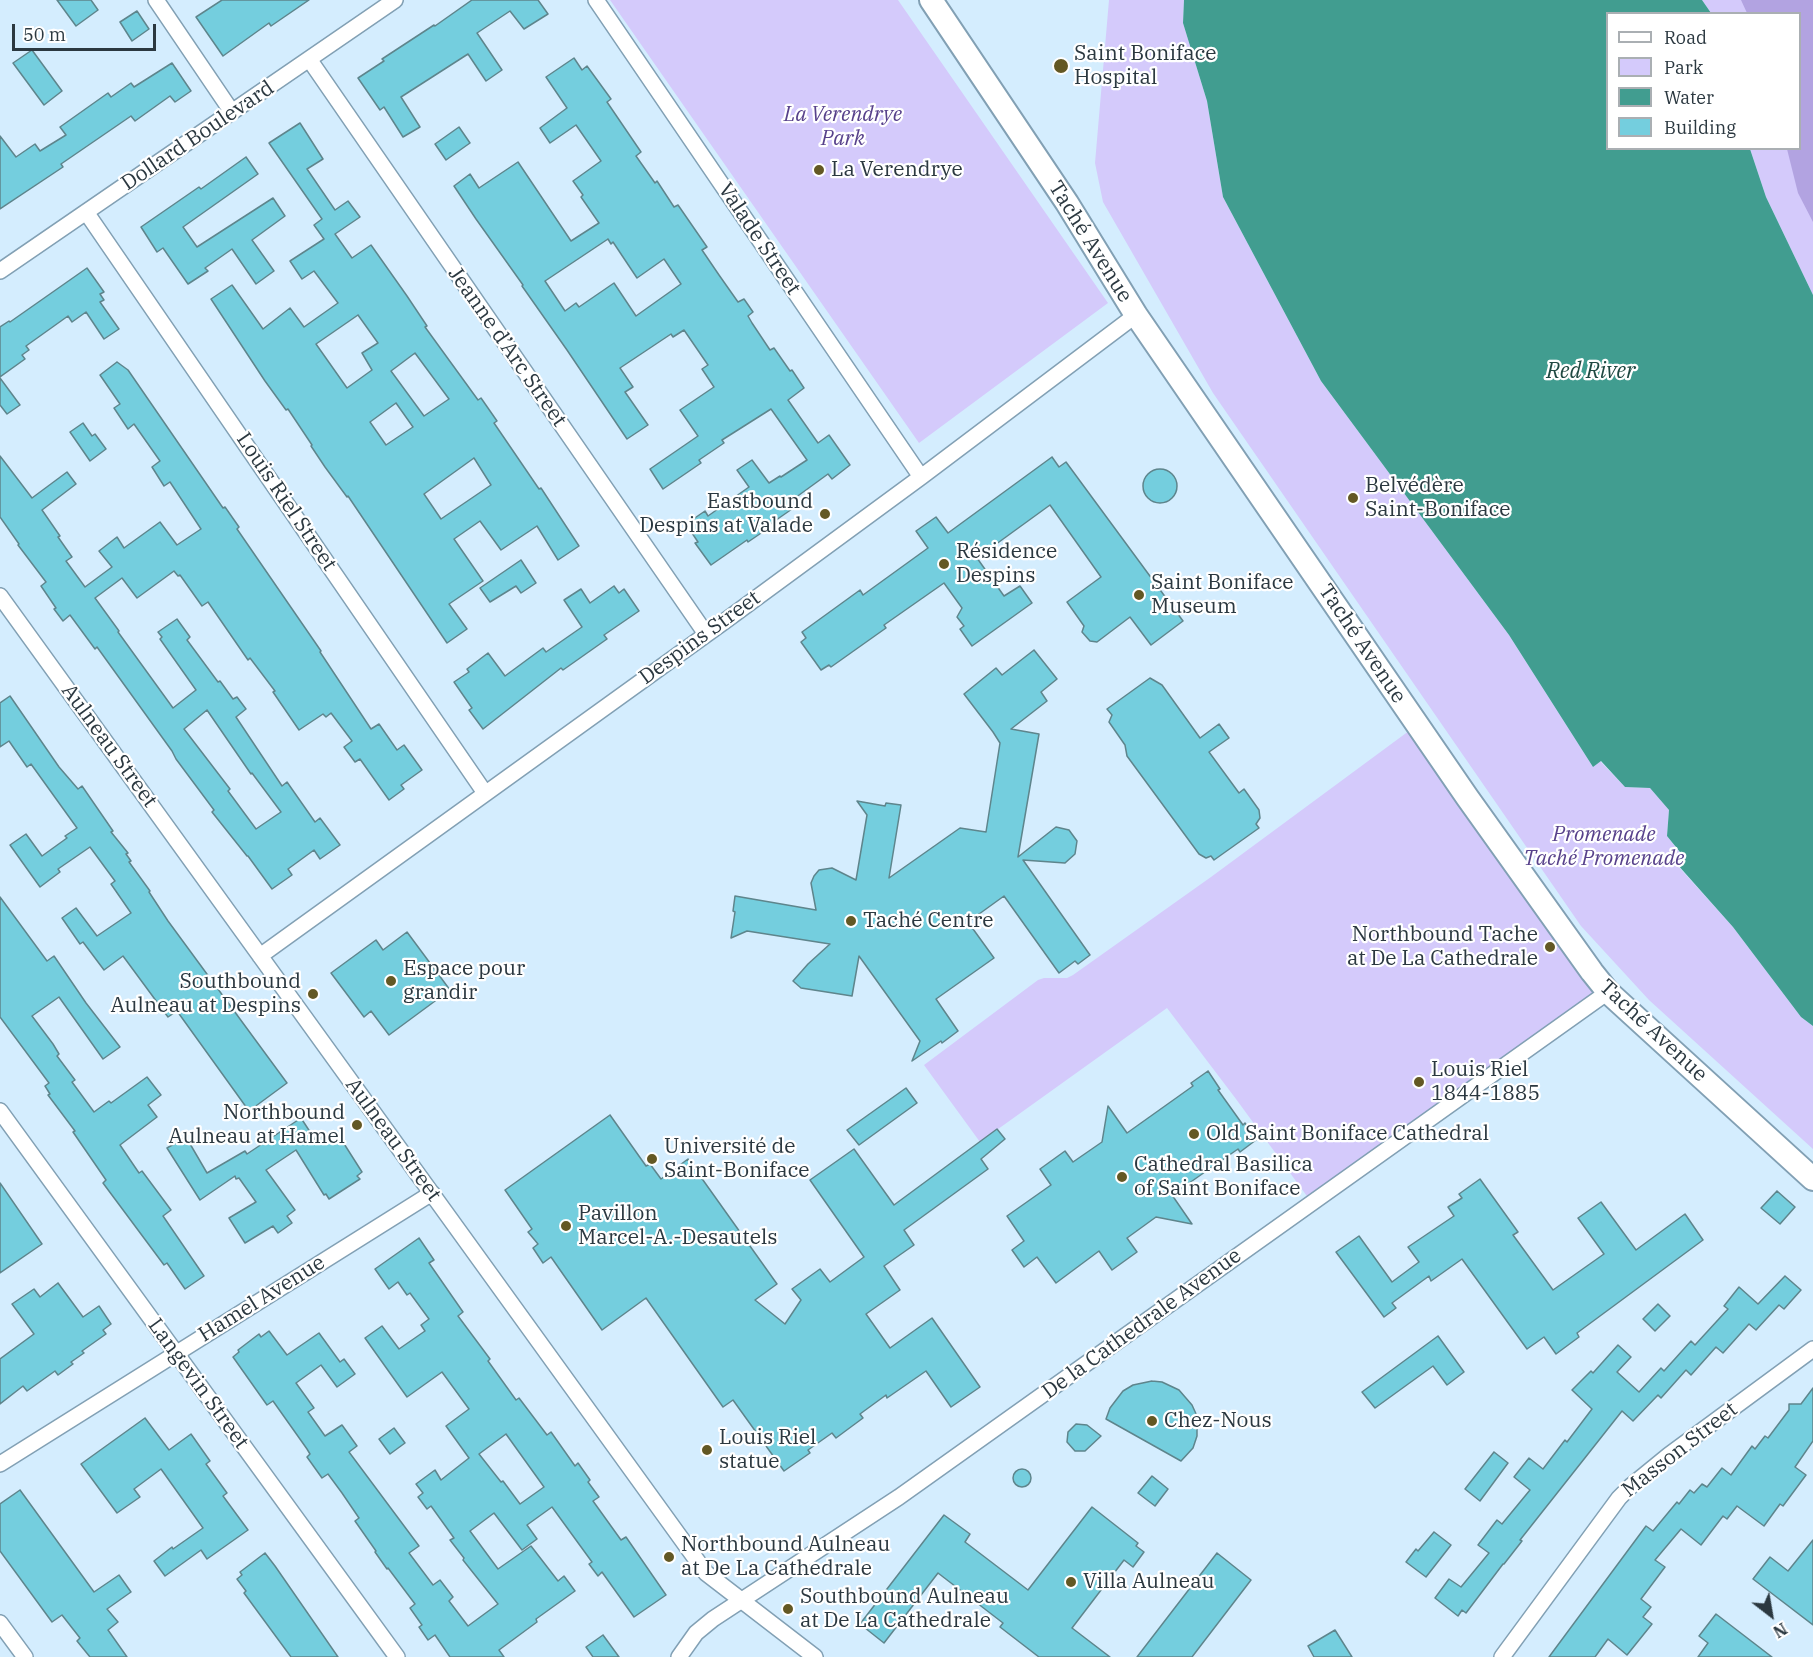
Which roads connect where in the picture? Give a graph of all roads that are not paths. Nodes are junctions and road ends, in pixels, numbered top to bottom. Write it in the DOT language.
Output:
graph roads {
  1 [pos="156,0"];
  2 [pos="395,0"];
  3 [pos="596,0"];
  4 [pos="931,0"];
  5 [pos="309,59"];
  6 [pos="232,112"];
  7 [pos="86,212"];
  8 [pos="0,271"];
  9 [pos="1136,315"];
  10 [pos="921,477"];
  11 [pos="0,596"];
  12 [pos="706,634"];
  13 [pos="485,793"];
  14 [pos="260,956"];
  15 [pos="1608,992"];
  16 [pos="0,1111"];
  17 [pos="1813,1179"];
  18 [pos="432,1193"];
  19 [pos="1813,1349"];
  20 [pos="176,1353"];
  21 [pos="0,1464"];
  22 [pos="741,1600"];
  23 [pos="0,1623"];
  24 [pos="25,1657"];
  25 [pos="397,1657"];
  26 [pos="679,1657"];
  27 [pos="815,1657"];
  28 [pos="1502,1657"];
  1 -- 6 [label="street"];
  2 -- 5 [label="street, Dollard Boulevard"];
  3 -- 10 [label="street, Valade Street"];
  4 -- 9 [label="street, Taché Avenue"];
  5 -- 6 [label="street, Dollard Boulevard"];
  5 -- 12 [label="street, Jeanne d’Arc Street"];
  6 -- 7 [label="street, Dollard Boulevard"];
  7 -- 8 [label="street, Dollard Boulevard"];
  7 -- 13 [label="street, Louis Riel Street"];
  9 -- 10 [label="street, Despins Street"];
  9 -- 15 [label="street, Taché Avenue"];
  10 -- 12 [label="street, Despins Street"];
  11 -- 14 [label="street, Aulneau Street"];
  12 -- 13 [label="street, Despins Street"];
  13 -- 14 [label="street, Despins Street"];
  14 -- 18 [label="street, Aulneau Street"];
  15 -- 17 [label="street, Taché Avenue"];
  15 -- 22 [label="street, De la Cathedrale Avenue"];
  16 -- 20 [label="street, Langevin Street"];
  18 -- 20 [label="street, Hamel Avenue"];
  18 -- 22 [label="street, Aulneau Street"];
  19 -- 28 [label="street, Masson Street"];
  20 -- 21 [label="street, Hamel Avenue"];
  20 -- 25 [label="street, Langevin Street"];
  22 -- 26 [label="street, De la Cathedrale Avenue"];
  22 -- 27 [label="street, Aulneau Street"];
  23 -- 24 [label="street"];
}
